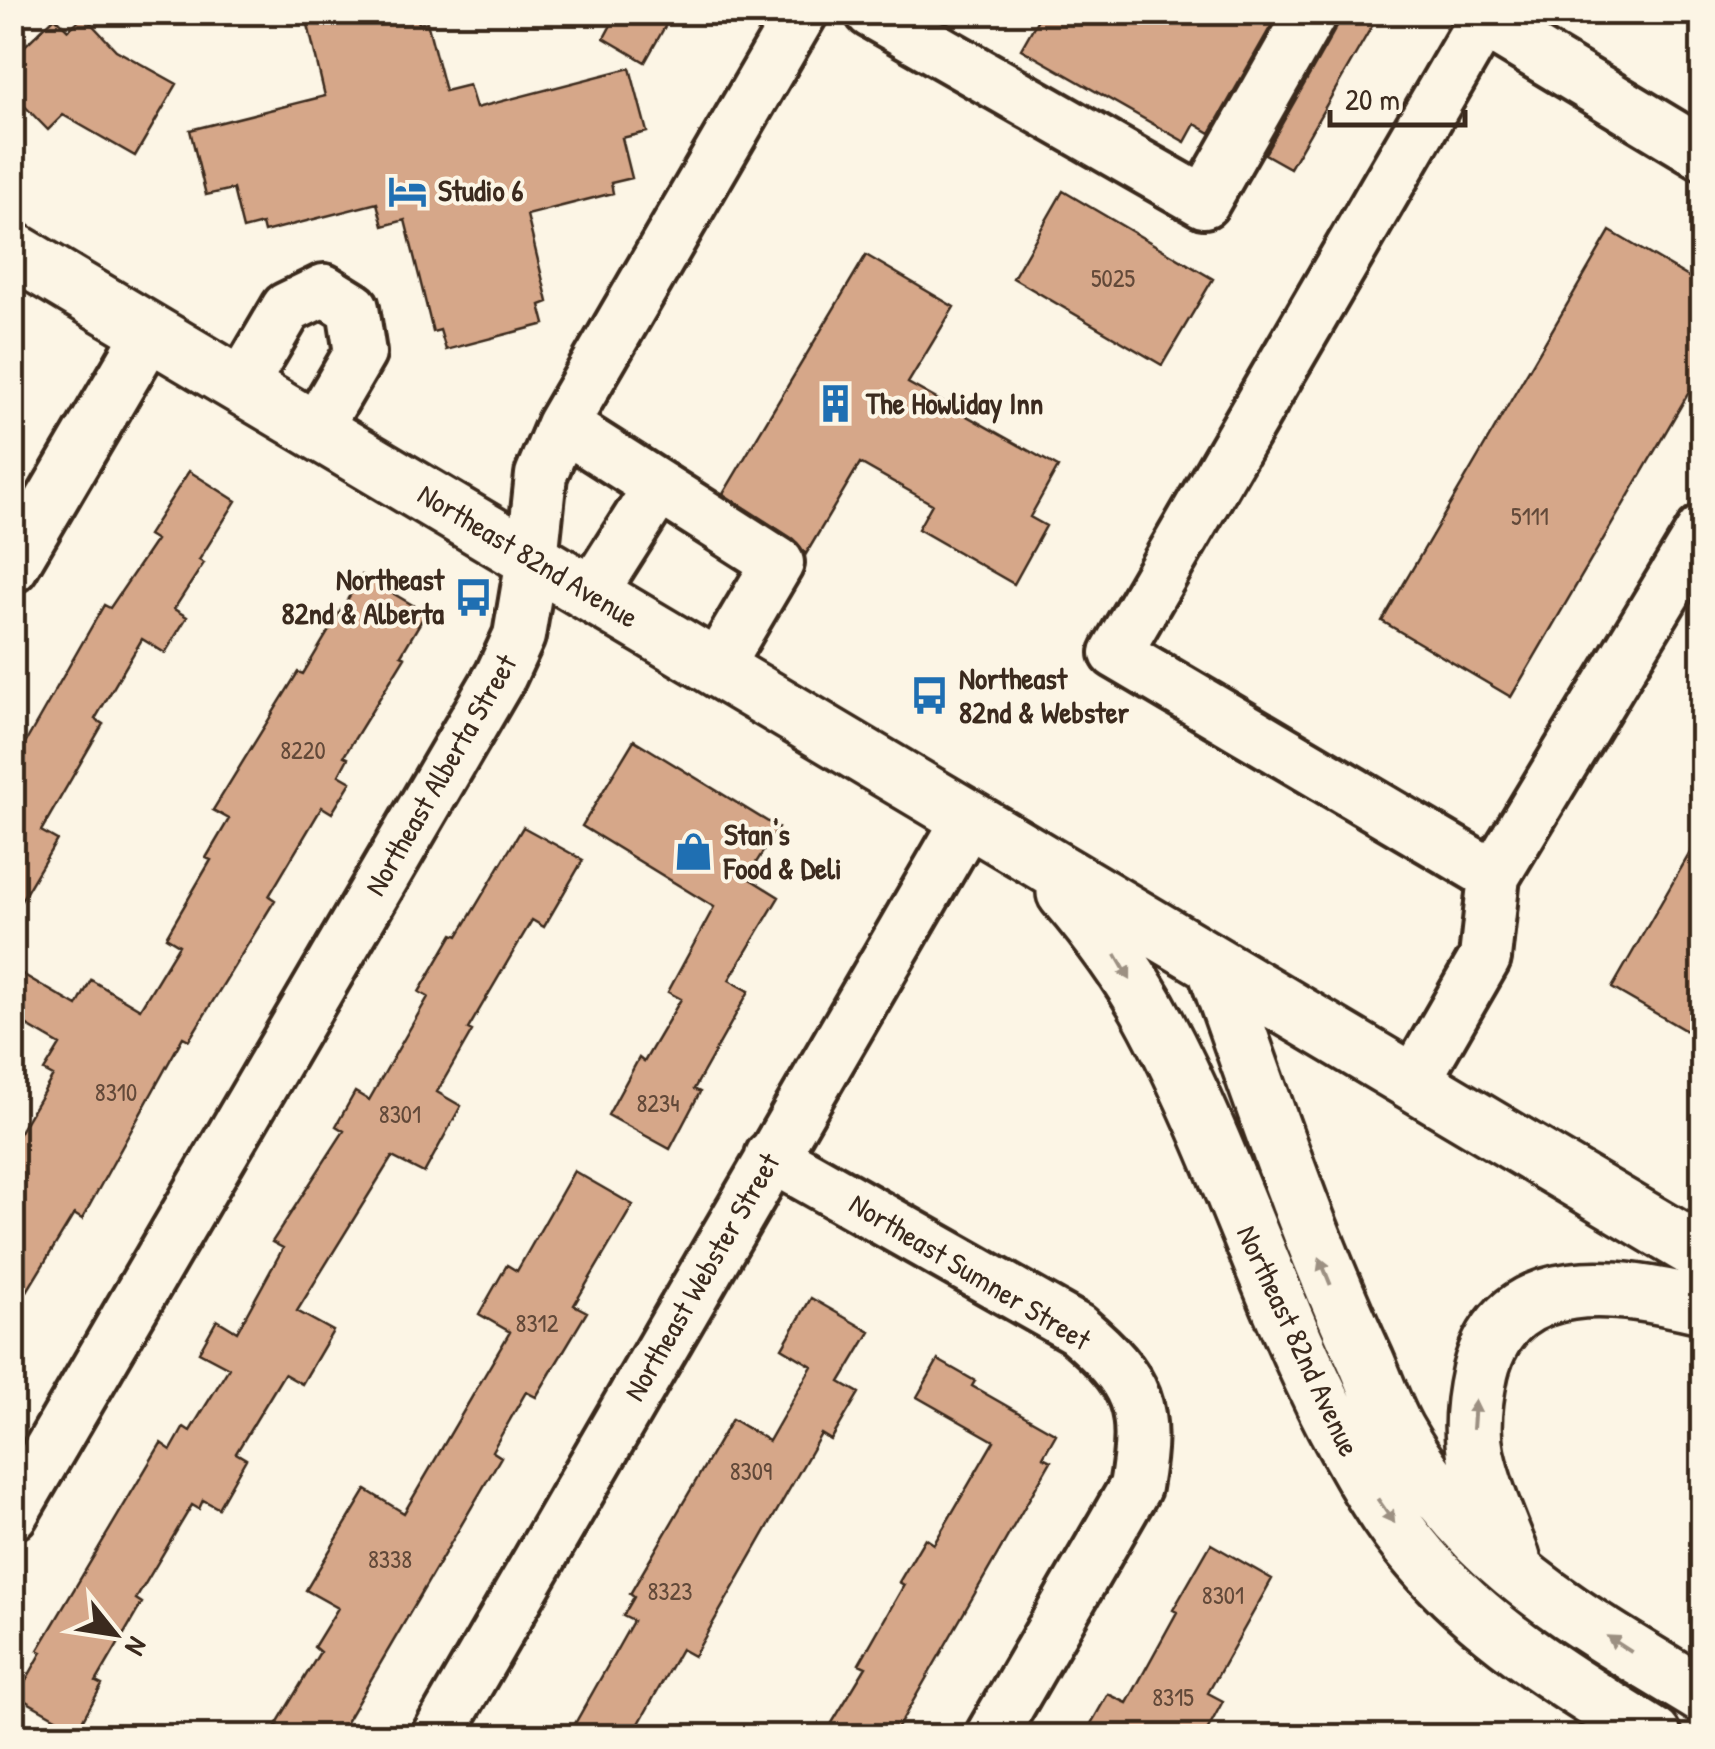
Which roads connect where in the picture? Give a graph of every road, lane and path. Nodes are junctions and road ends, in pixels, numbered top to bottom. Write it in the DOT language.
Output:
graph roads {
  1 [pos="802,12"];
  2 [pos="871,12"];
  3 [pos="1312,12"];
  4 [pos="1702,153"];
  5 [pos="12,250"];
  6 [pos="150,332"];
  7 [pos="241,386"];
  8 [pos="562,425"];
  9 [pos="315,430"];
  10 [pos="659,487"];
  11 [pos="1702,531"];
  12 [pos="532,559"];
  13 [pos="12,567"];
  14 [pos="591,594"];
  15 [pos="716,668"];
  16 [pos="969,818"];
  17 [pos="1042,863"];
  18 [pos="1494,876"];
  19 [pos="1214,964"];
  20 [pos="1414,1083"];
  21 [pos="771,1156"];
  22 [pos="1702,1254"];
  23 [pos="1702,1305"];
  24 [pos="12,1514"];
  25 [pos="1519,1575"];
  26 [pos="1702,1695"];
  27 [pos="437,1736"];
  28 [pos="992,1736"];
  29 [pos="1653,1736"];
  1 -- 8 [label="street, Northeast Alberta Street"];
  2 -- 3 [label="street"];
  4 -- 18 [label="street"];
  5 -- 6 [label="main road, Northeast 82nd Avenue"];
  6 -- 7 [label="main road, Northeast 82nd Avenue"];
  6 -- 13 [label="street"];
  7 -- 9 [label="main road, Northeast 82nd Avenue"];
  7 -- 9 [label="street"];
  8 -- 10 [label="street"];
  8 -- 12 [label="street, Northeast Alberta Street"];
  9 -- 12 [label="main road, Northeast 82nd Avenue"];
  10 -- 14 [label="street"];
  10 -- 15 [label="street"];
  11 -- 18 [label="street"];
  12 -- 14 [label="main road, Northeast 82nd Avenue"];
  12 -- 24 [label="street, Northeast Alberta Street"];
  14 -- 15 [label="main road, Northeast 82nd Avenue"];
  15 -- 16 [label="main road, Northeast 82nd Avenue"];
  16 -- 17 [label="main road, Northeast 82nd Avenue"];
  16 -- 21 [label="street, Northeast Webster Street"];
  17 -- 19 [label="main road, Northeast 82nd Avenue"];
  17 -- 29 [label="main road, Northeast 82nd Avenue, one-way"];
  18 -- 20 [label="street"];
  19 -- 20 [label="main road, Northeast 82nd Avenue"];
  25 -- 19 [label="main road, Northeast 82nd Avenue, one-way"];
  20 -- 22 [label="main road, Northeast 82nd Avenue"];
  21 -- 27 [label="street, Northeast Webster Street"];
  21 -- 28 [label="street, Northeast Sumner Street"];
  25 -- 23 [label="main road, one-way"];
  26 -- 25 [label="main road, Northeast 82nd Avenue, one-way"];
}
